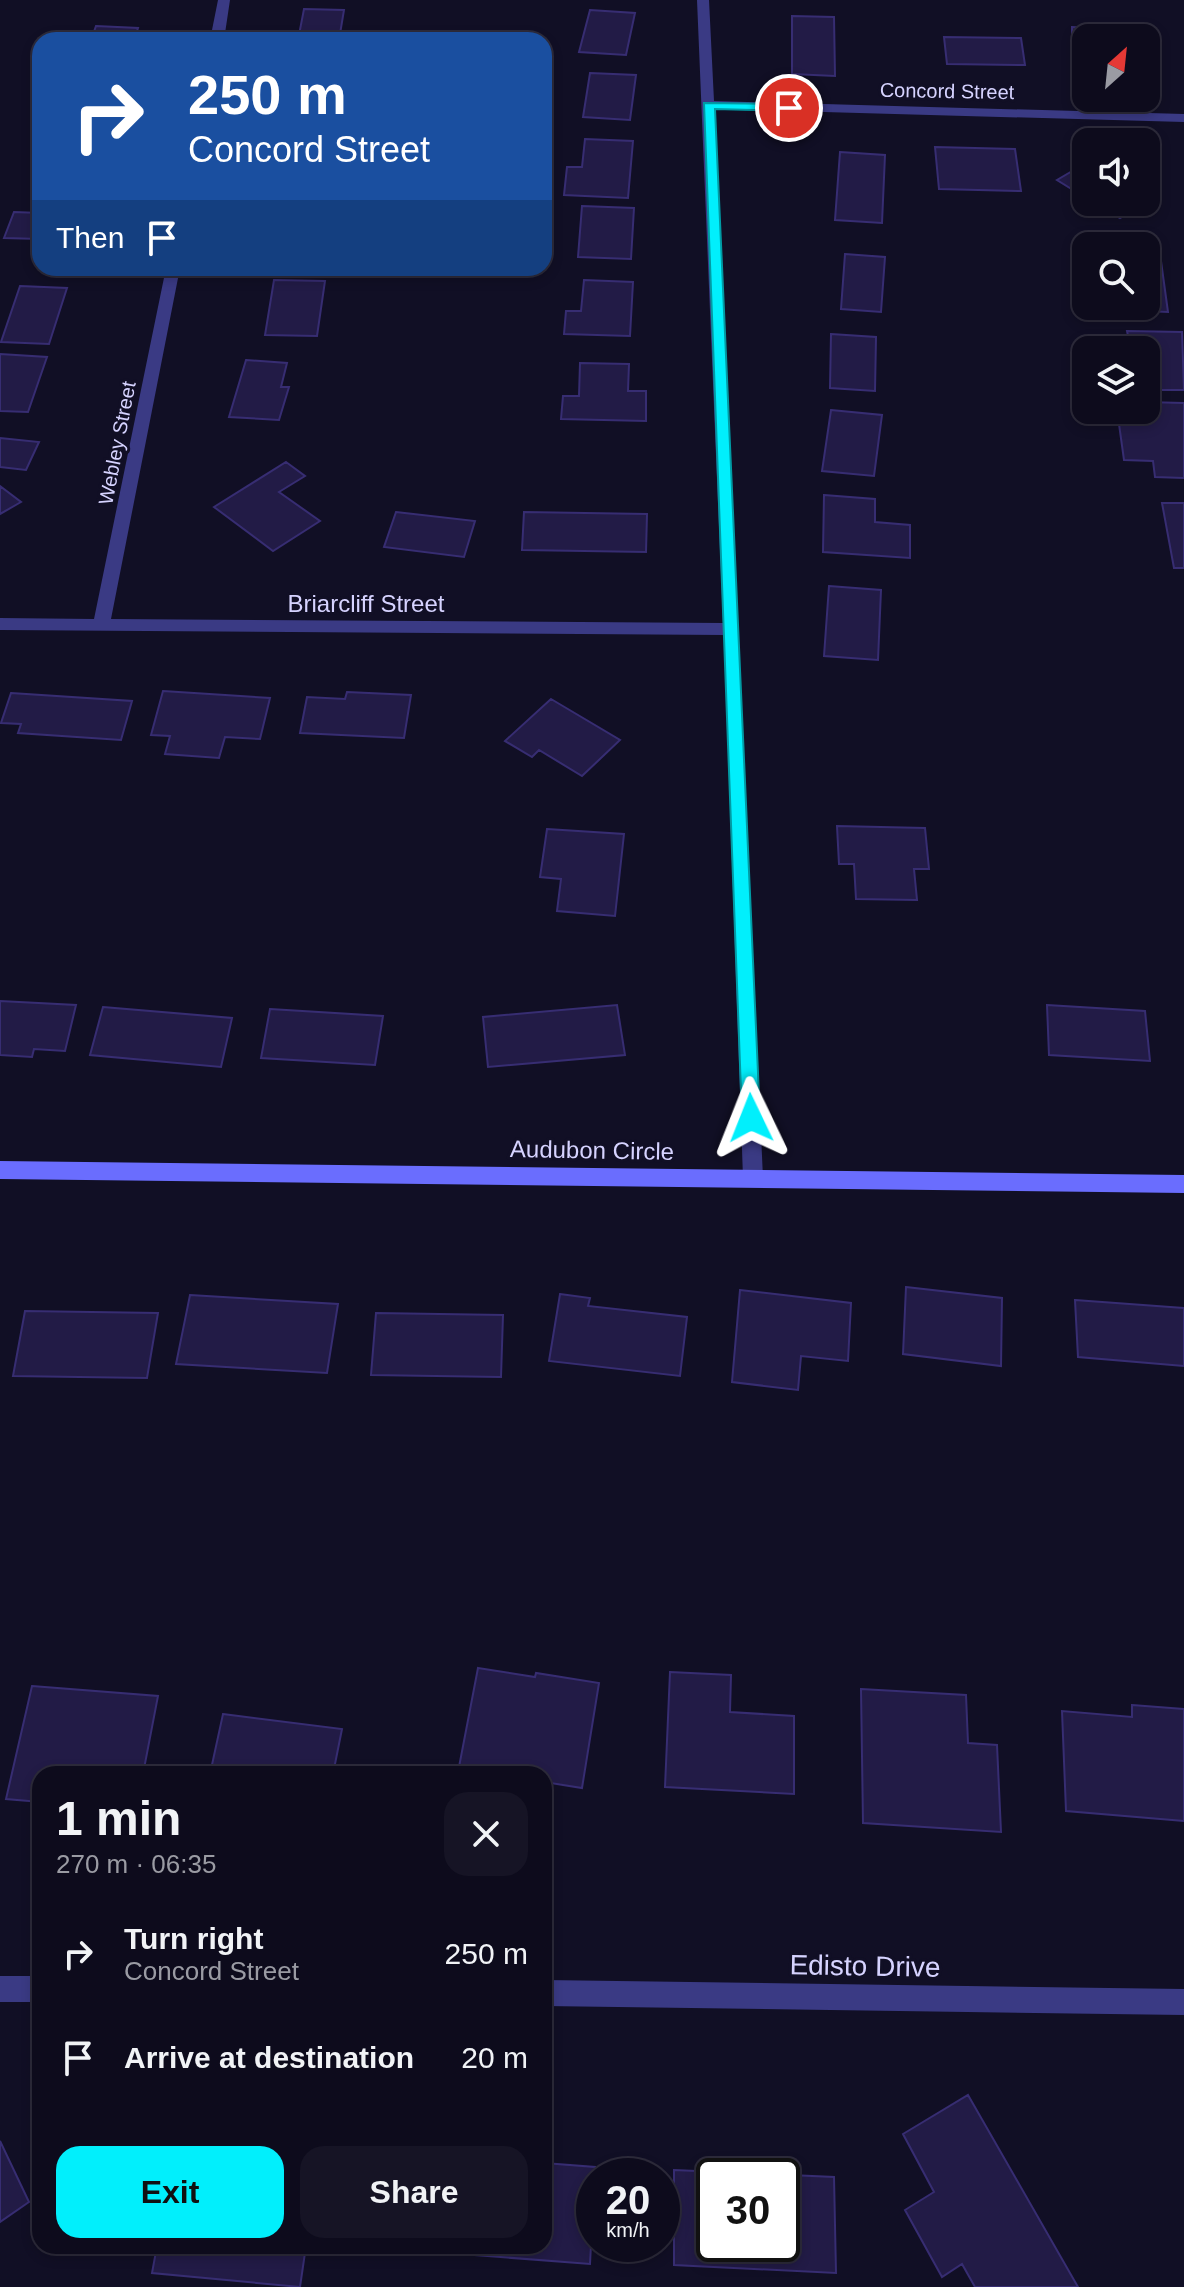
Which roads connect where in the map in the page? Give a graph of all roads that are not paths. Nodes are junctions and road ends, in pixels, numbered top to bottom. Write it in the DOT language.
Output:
graph roads {
  1 [pos="224,0"];
  2 [pos="703,0"];
  3 [pos="218,32"];
  4 [pos="709,105"];
  5 [pos="1184,118"];
  6 [pos="171,276"];
  7 [pos="0,624"];
  8 [pos="101,625"];
  9 [pos="732,629"];
  10 [pos="0,1170"];
  11 [pos="753,1178"];
  12 [pos="1184,1184"];
  13 [pos="0,1989"];
  14 [pos="32,1989"];
  15 [pos="552,1993"];
  16 [pos="1184,2002"];
  1 -- 3 [label="street"];
  2 -- 4 [label="street"];
  4 -- 5 [label="street, Concord Street"];
  4 -- 9 [label="street"];
  6 -- 8 [label="street, Webley Street"];
  7 -- 8 [label="street, Briarcliff Street"];
  8 -- 9 [label="street, Briarcliff Street"];
  9 -- 11 [label="street"];
  10 -- 11 [label="street, Audubon Circle"];
  11 -- 12 [label="street, Audubon Circle"];
  13 -- 14 [label="street"];
  15 -- 16 [label="street, Edisto Drive"];
}
